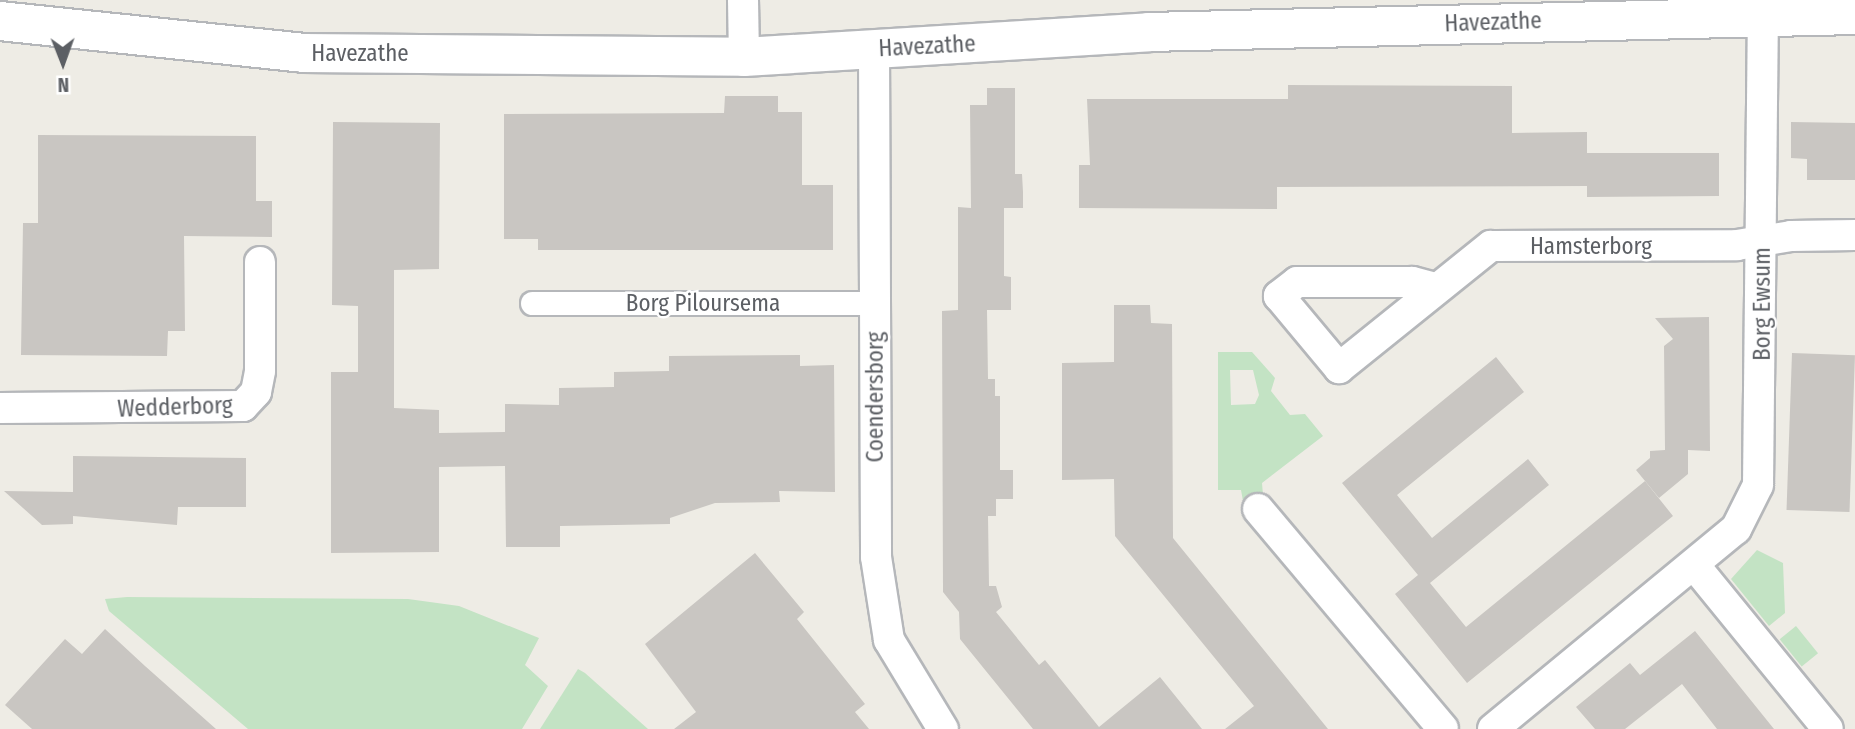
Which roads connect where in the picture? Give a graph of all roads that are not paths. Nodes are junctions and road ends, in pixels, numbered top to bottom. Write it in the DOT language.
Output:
graph roads {
  1 [pos="743,0"];
  2 [pos="1652,8"];
  3 [pos="1855,15"];
  4 [pos="1763,18"];
  5 [pos="0,21"];
  6 [pos="874,49"];
  7 [pos="744,57"];
  8 [pos="1855,235"];
  9 [pos="1761,242"];
  10 [pos="260,262"];
  11 [pos="1435,288"];
  12 [pos="532,303"];
  13 [pos="874,303"];
  14 [pos="0,408"];
  15 [pos="1258,509"];
  16 [pos="1695,566"];
  17 [pos="943,729"];
  18 [pos="1443,729"];
  19 [pos="1493,729"];
  20 [pos="1828,729"];
  1 -- 7 [label="street"];
  2 -- 4 [label="street, Havezathe"];
  2 -- 6 [label="street, Havezathe"];
  3 -- 4 [label="street, Havezathe"];
  4 -- 9 [label="street, Borg Ewsum"];
  5 -- 7 [label="street, Havezathe"];
  6 -- 7 [label="street, Havezathe"];
  6 -- 13 [label="street, Coendersborg"];
  8 -- 9 [label="street, Hamsterborg"];
  9 -- 11 [label="street, Hamsterborg"];
  9 -- 16 [label="street, Borg Ewsum"];
  10 -- 14 [label="street, Wedderborg"];
  11 -- 11 [label="street, Hamsterborg"];
  12 -- 13 [label="street, Borg Piloursema"];
  13 -- 17 [label="street, Coendersborg"];
  15 -- 18 [label="street"];
  16 -- 19 [label="street, Borg Ewsum"];
  16 -- 20 [label="street"];
}
